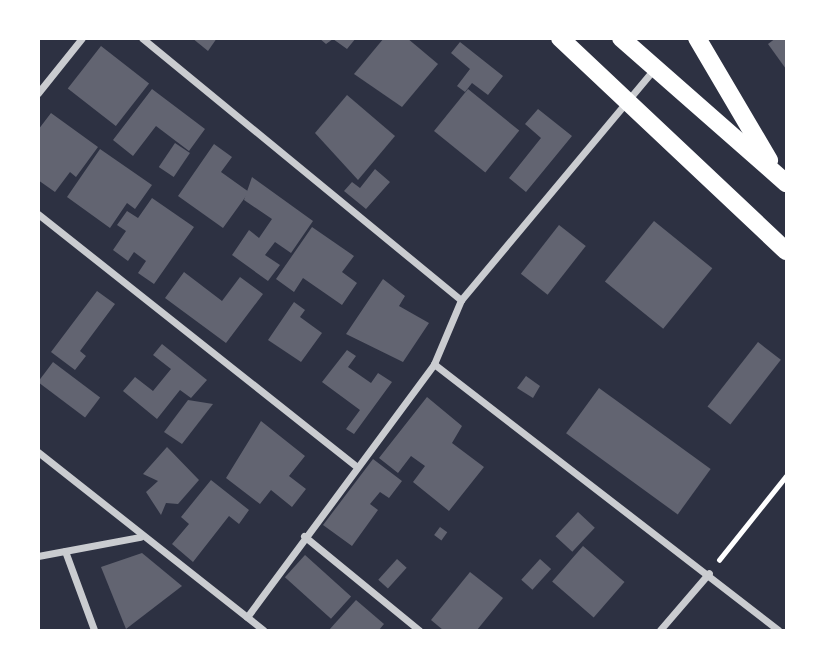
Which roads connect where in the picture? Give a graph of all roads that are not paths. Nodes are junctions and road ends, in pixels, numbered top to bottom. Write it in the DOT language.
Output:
graph roads {
  1 [pos="82,38"];
  2 [pos="142,38"];
  3 [pos="560,38"];
  4 [pos="621,38"];
  5 [pos="697,38"];
  6 [pos="653,70"];
  7 [pos="38,93"];
  8 [pos="625,99"];
  9 [pos="783,179"];
  10 [pos="38,214"];
  11 [pos="786,251"];
  12 [pos="461,300"];
  13 [pos="434,364"];
  14 [pos="38,452"];
  15 [pos="355,465"];
  16 [pos="304,536"];
  17 [pos="140,537"];
  18 [pos="65,551"];
  19 [pos="38,555"];
  20 [pos="709,573"];
  21 [pos="247,617"];
  22 [pos="94,631"];
  23 [pos="263,631"];
  24 [pos="419,631"];
  25 [pos="660,631"];
  26 [pos="778,631"];
  1 -- 7 [label="street"];
  2 -- 12 [label="street"];
  3 -- 8 [label="main road"];
  4 -- 6 [label="main road"];
  5 -- 9 [label="main road"];
  6 -- 8 [label="street"];
  6 -- 9 [label="main road"];
  8 -- 11 [label="main road"];
  8 -- 12 [label="street"];
  10 -- 15 [label="street"];
  12 -- 13 [label="street"];
  13 -- 15 [label="street"];
  13 -- 20 [label="street"];
  14 -- 17 [label="street"];
  15 -- 16 [label="street"];
  16 -- 21 [label="street"];
  16 -- 24 [label="street"];
  17 -- 18 [label="street"];
  17 -- 21 [label="street"];
  18 -- 19 [label="street"];
  18 -- 22 [label="street"];
  20 -- 25 [label="street"];
  20 -- 26 [label="street"];
  21 -- 23 [label="street"];
}
